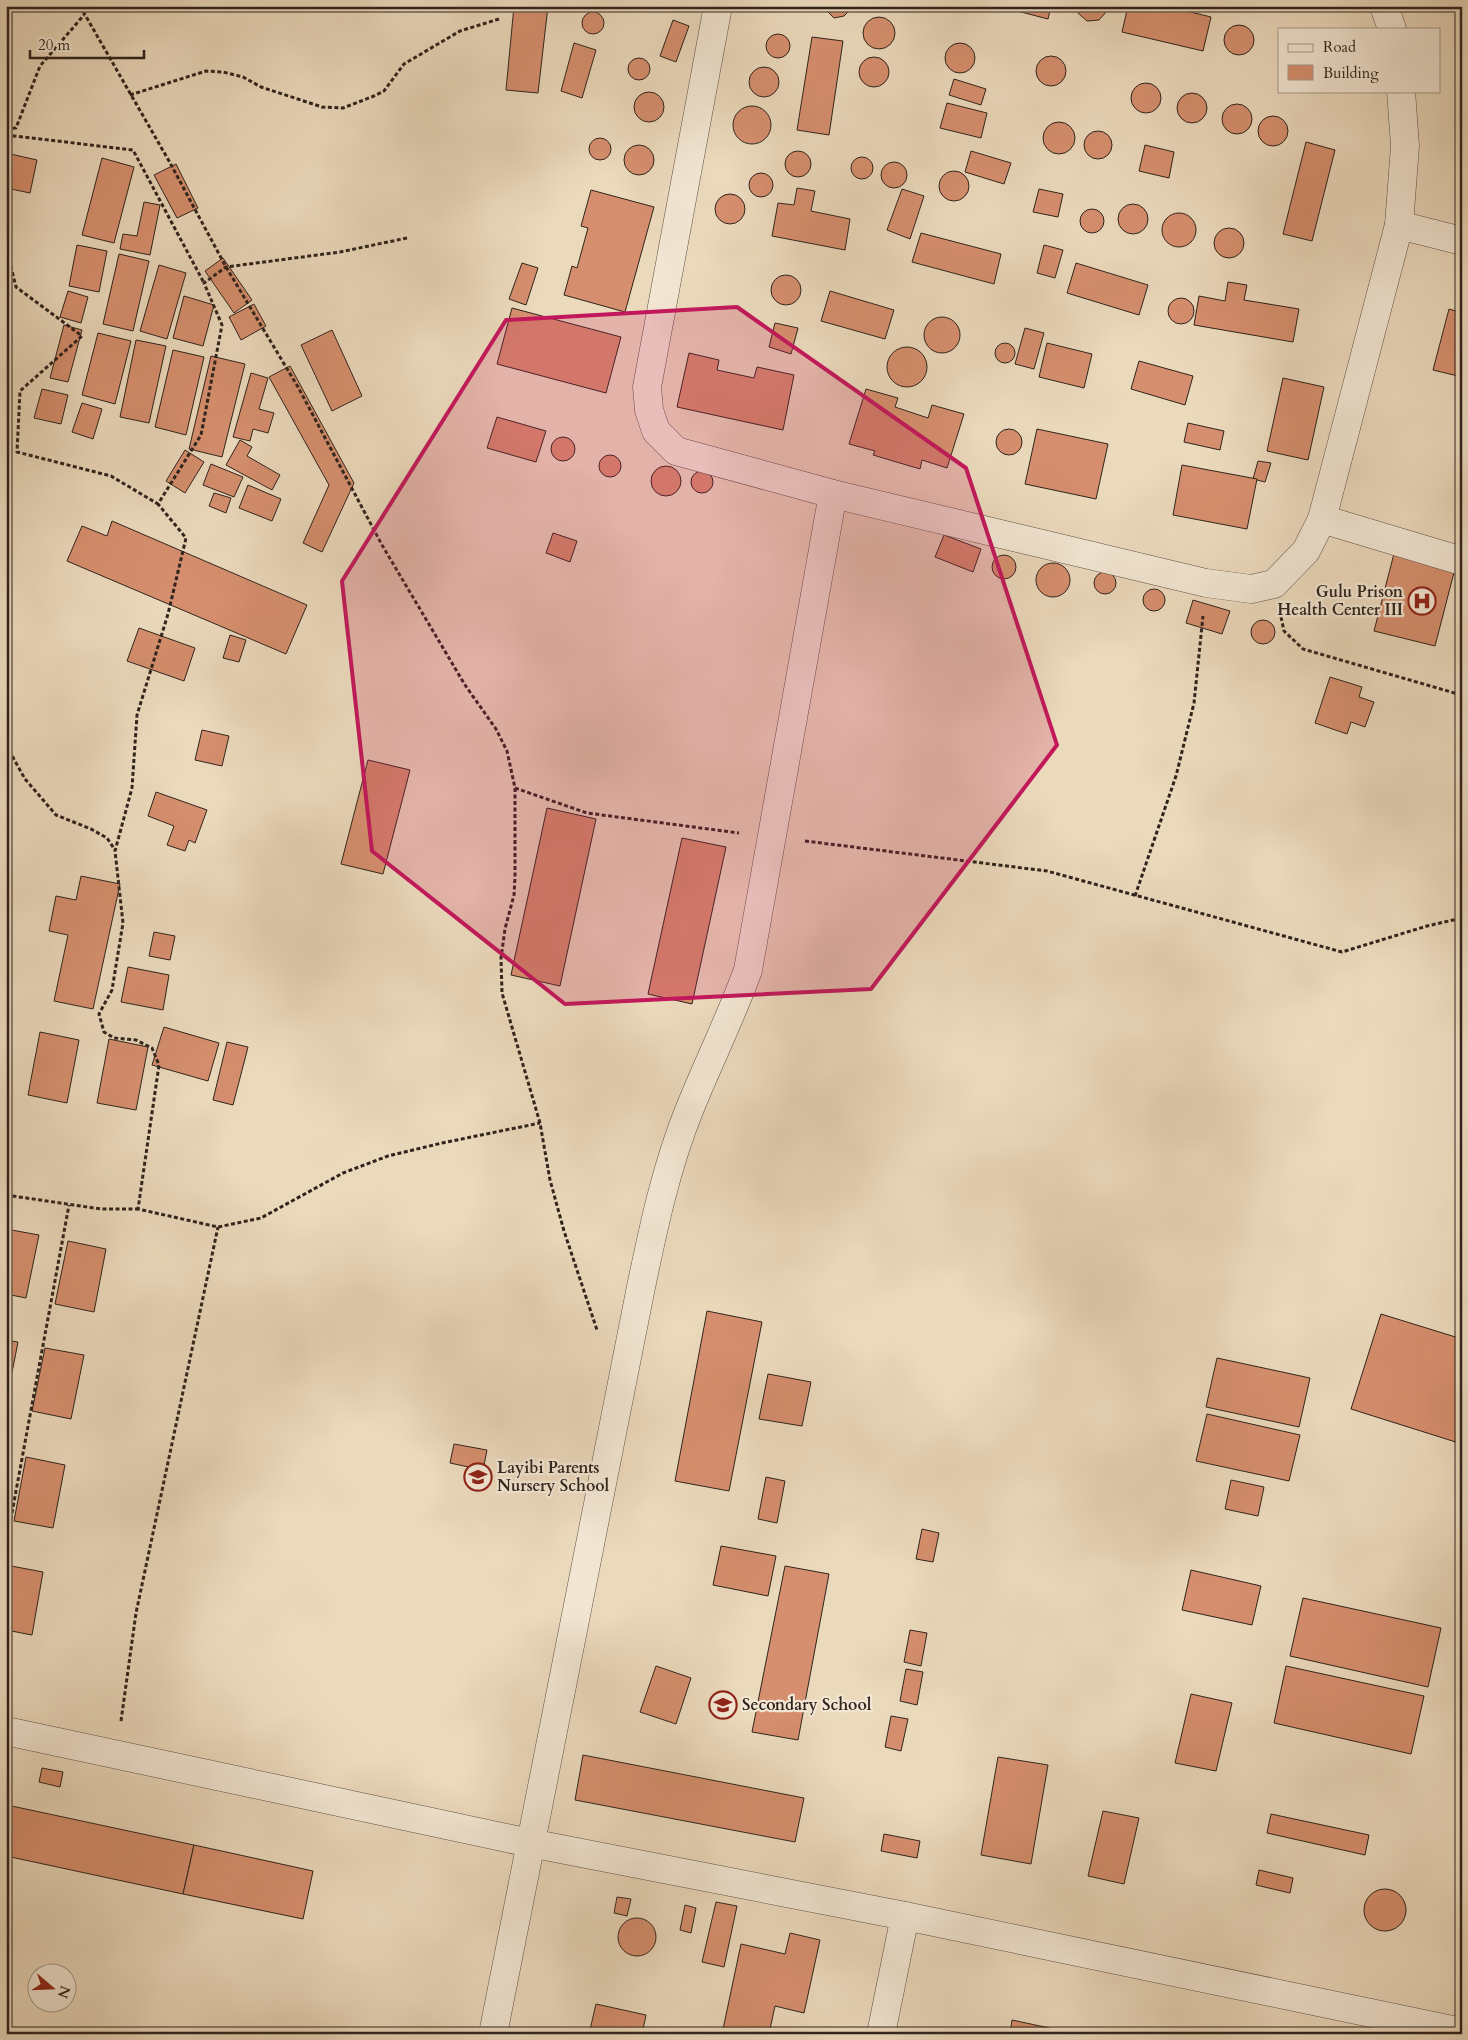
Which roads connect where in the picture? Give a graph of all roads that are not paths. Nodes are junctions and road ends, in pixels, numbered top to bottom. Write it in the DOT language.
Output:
graph roads {
  1 [pos="718,6"];
  2 [pos="1384,6"];
  3 [pos="1392,28"];
  4 [pos="1401,92"];
  5 [pos="1399,226"];
  6 [pos="1462,241"];
  7 [pos="833,494"];
  8 [pos="1322,519"];
  9 [pos="1462,561"];
  10 [pos="6,1731"];
  11 [pos="530,1842"];
  12 [pos="905,1916"];
  13 [pos="1457,2032"];
  14 [pos="493,2034"];
  15 [pos="882,2034"];
  1 -- 7 [label="street"];
  2 -- 3 [label="street"];
  4 -- 5 [label="street"];
  5 -- 6 [label="street"];
  5 -- 8 [label="street"];
  7 -- 8 [label="street"];
  7 -- 11 [label="street"];
  8 -- 9 [label="street"];
  10 -- 11 [label="street"];
  11 -- 12 [label="street"];
  11 -- 14 [label="street"];
  12 -- 13 [label="street"];
  12 -- 15 [label="street"];
}
